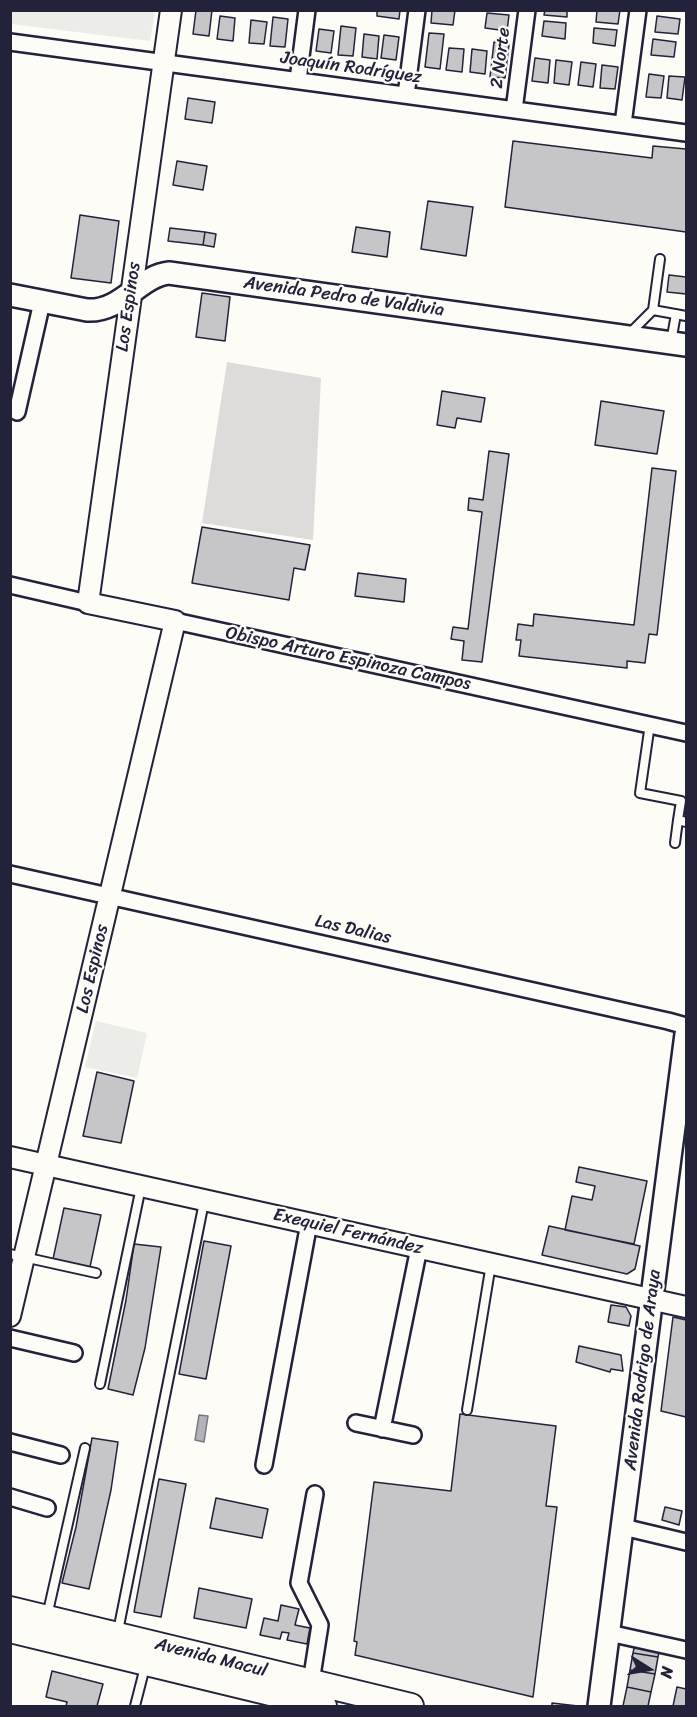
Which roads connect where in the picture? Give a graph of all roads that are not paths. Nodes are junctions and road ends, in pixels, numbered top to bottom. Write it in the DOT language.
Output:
graph roads {
  1 [pos="171,10"];
  2 [pos="307,10"];
  3 [pos="417,10"];
  4 [pos="527,10"];
  5 [pos="638,10"];
  6 [pos="10,42"];
  7 [pos="164,62"];
  8 [pos="298,80"];
  9 [pos="406,95"];
  10 [pos="514,110"];
  11 [pos="623,124"];
  12 [pos="687,133"];
  13 [pos="660,259"];
  14 [pos="131,294"];
  15 [pos="10,295"];
  16 [pos="42,302"];
  17 [pos="653,310"];
  18 [pos="676,314"];
  19 [pos="687,316"];
  20 [pos="627,337"];
  21 [pos="679,344"];
  22 [pos="17,412"];
  23 [pos="10,585"];
  24 [pos="88,603"];
  25 [pos="175,621"];
  26 [pos="650,724"];
  27 [pos="687,733"];
  28 [pos="682,821"];
  29 [pos="675,843"];
  30 [pos="10,874"];
  31 [pos="111,896"];
  32 [pos="687,1026"];
  33 [pos="687,1034"];
  34 [pos="10,1157"];
  35 [pos="47,1165"];
  36 [pos="141,1186"];
  37 [pos="204,1200"];
  38 [pos="309,1223"];
  39 [pos="419,1248"];
  40 [pos="18,1255"];
  41 [pos="491,1264"];
  42 [pos="96,1273"];
  43 [pos="653,1300"];
  44 [pos="687,1307"];
  45 [pos="10,1317"];
  46 [pos="10,1338"];
  47 [pos="74,1353"];
  48 [pos="100,1384"];
  49 [pos="467,1410"];
  50 [pos="356,1424"];
  51 [pos="382,1429"];
  52 [pos="413,1435"];
  53 [pos="10,1442"];
  54 [pos="85,1448"];
  55 [pos="61,1455"];
  56 [pos="264,1465"];
  57 [pos="315,1494"];
  58 [pos="10,1497"];
  59 [pos="47,1508"];
  60 [pos="623,1527"];
  61 [pos="687,1542"];
  62 [pos="10,1610"];
  63 [pos="47,1618"];
  64 [pos="10,1630"];
  65 [pos="609,1633"];
  66 [pos="118,1635"];
  67 [pos="687,1650"];
  68 [pos="146,1664"];
  69 [pos="314,1700"];
  70 [pos="135,1707"];
  71 [pos="411,1707"];
  72 [pos="599,1707"];
  1 -- 7 [label="street, Los Espinos"];
  2 -- 8 [label="street"];
  3 -- 9 [label="street"];
  4 -- 10 [label="street, 2 Norte"];
  5 -- 11 [label="street"];
  6 -- 7 [label="street, Joaquín Rodríguez"];
  7 -- 8 [label="street, Joaquín Rodríguez"];
  7 -- 14 [label="street, Los Espinos"];
  8 -- 9 [label="street, Joaquín Rodríguez"];
  9 -- 10 [label="street, Joaquín Rodríguez"];
  10 -- 11 [label="street, Joaquín Rodríguez"];
  11 -- 12 [label="street, Joaquín Rodríguez"];
  13 -- 17 [label="lane"];
  14 -- 16 [label="main road, Avenida Pedro de Valdivia"];
  14 -- 20 [label="main road, Avenida Pedro de Valdivia"];
  14 -- 24 [label="street, Los Espinos"];
  15 -- 16 [label="main road, Avenida Pedro de Valdivia"];
  16 -- 22 [label="street"];
  17 -- 18 [label="lane"];
  17 -- 20 [label="lane"];
  18 -- 19 [label="lane"];
  18 -- 21 [label="lane"];
  20 -- 21 [label="main road, Avenida Pedro de Valdivia"];
  23 -- 24 [label="street, Obispo Arturo Espinoza Campos"];
  24 -- 25 [label="street, Obispo Arturo Espinoza Campos"];
  25 -- 26 [label="street, Obispo Arturo Espinoza Campos"];
  25 -- 31 [label="street, Los Espinos"];
  26 -- 27 [label="street, Obispo Arturo Espinoza Campos"];
  26 -- 28 [label="lane"];
  28 -- 29 [label="lane"];
  30 -- 31 [label="street, Las Dalias"];
  31 -- 32 [label="street, Las Dalias"];
  31 -- 35 [label="street, Los Espinos"];
  33 -- 43 [label="main road, Avenida Rodrigo de Araya"];
  34 -- 35 [label="street, Exequiel Fernández"];
  35 -- 36 [label="street, Exequiel Fernández"];
  35 -- 40 [label="street, Los Espinos"];
  36 -- 37 [label="street, Exequiel Fernández"];
  36 -- 48 [label="lane"];
  37 -- 38 [label="street, Exequiel Fernández"];
  37 -- 66 [label="lane"];
  38 -- 39 [label="street, Exequiel Fernández"];
  38 -- 56 [label="street"];
  39 -- 41 [label="street, Exequiel Fernández"];
  39 -- 51 [label="street"];
  40 -- 42 [label="lane"];
  40 -- 45 [label="street, Los Espinos"];
  41 -- 43 [label="street, Exequiel Fernández"];
  41 -- 49 [label="lane"];
  43 -- 44 [label="street, Exequiel Fernández"];
  43 -- 60 [label="main road, Avenida Rodrigo de Araya"];
  46 -- 47 [label="street"];
  50 -- 51 [label="street"];
  51 -- 52 [label="street"];
  53 -- 55 [label="street"];
  54 -- 63 [label="lane"];
  57 -- 69 [label="street"];
  58 -- 59 [label="street"];
  60 -- 61 [label="street"];
  60 -- 65 [label="main road, Avenida Rodrigo de Araya"];
  62 -- 63 [label="main road, Avenida Macul"];
  63 -- 66 [label="main road, Avenida Macul"];
  64 -- 68 [label="main road, Avenida Macul"];
  65 -- 67 [label="street"];
  65 -- 72 [label="main road, Avenida Rodrigo de Araya"];
  66 -- 69 [label="main road, Avenida Macul"];
  68 -- 69 [label="main road, Avenida Macul"];
  68 -- 70 [label="lane"];
  69 -- 71 [label="main road, Avenida Macul"];
}
